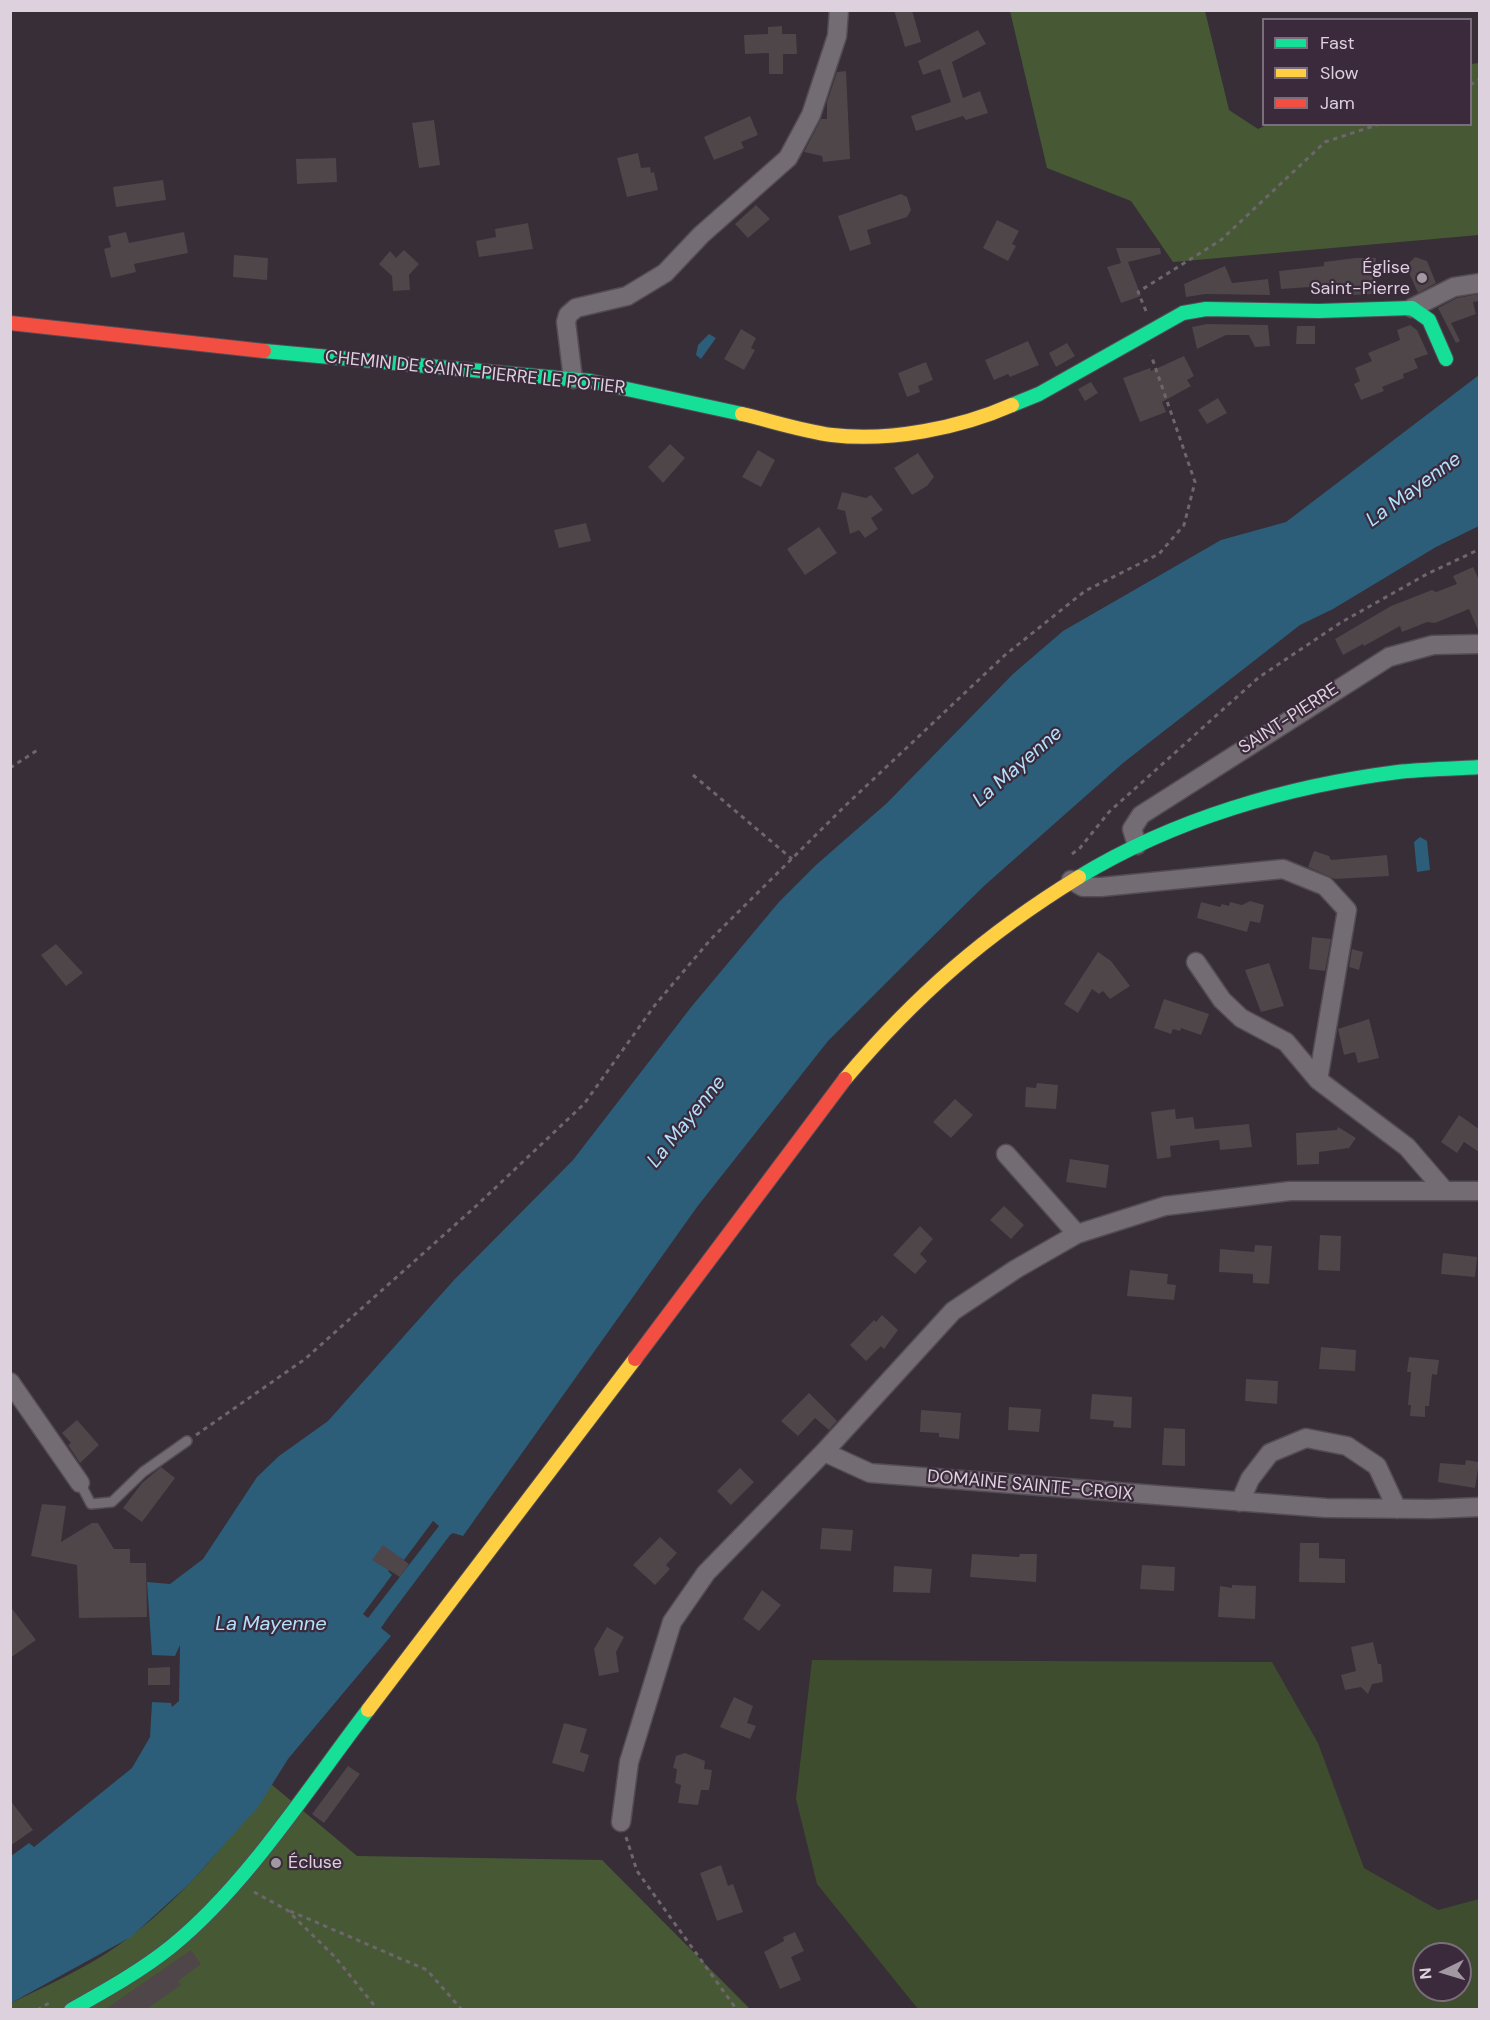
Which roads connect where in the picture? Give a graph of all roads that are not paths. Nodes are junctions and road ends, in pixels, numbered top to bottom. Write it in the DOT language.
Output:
graph roads {
  1 [pos="839,10"];
  2 [pos="1479,284"];
  3 [pos="1412,308"];
  4 [pos="10,323"];
  5 [pos="1446,359"];
  6 [pos="573,379"];
  7 [pos="1479,644"];
  8 [pos="1479,767"];
  9 [pos="1137,845"];
  10 [pos="1071,880"];
  11 [pos="1196,962"];
  12 [pos="1318,1080"];
  13 [pos="1006,1154"];
  14 [pos="1445,1191"];
  15 [pos="1479,1191"];
  16 [pos="1077,1234"];
  17 [pos="10,1382"];
  18 [pos="187,1441"];
  19 [pos="824,1452"];
  20 [pos="80,1484"];
  21 [pos="1240,1502"];
  22 [pos="1479,1507"];
  23 [pos="1397,1509"];
  24 [pos="621,1822"];
  25 [pos="71,2010"];
  1 -- 6 [label="street"];
  2 -- 3 [label="street, CHEMIN DE SAINT-PIERRE LE POTIER"];
  3 -- 5 [label="main road"];
  3 -- 6 [label="main road, CHEMIN DE SAINT-PIERRE LE POTIER"];
  4 -- 6 [label="main road, CHEMIN DE SAINT-PIERRE LE POTIER"];
  7 -- 9 [label="street, SAINT-PIERRE"];
  8 -- 9 [label="main road"];
  9 -- 10 [label="main road"];
  10 -- 12 [label="street"];
  10 -- 25 [label="main road"];
  11 -- 12 [label="street"];
  12 -- 14 [label="street"];
  13 -- 16 [label="street"];
  14 -- 15 [label="street"];
  14 -- 16 [label="street"];
  16 -- 19 [label="street"];
  17 -- 20 [label="street"];
  18 -- 20 [label="lane"];
  19 -- 21 [label="street, DOMAINE SAINTE-CROIX"];
  19 -- 24 [label="street"];
  21 -- 23 [label="street, DOMAINE SAINTE-CROIX"];
  21 -- 23 [label="street"];
  22 -- 23 [label="street, DOMAINE SAINTE-CROIX"];
}
